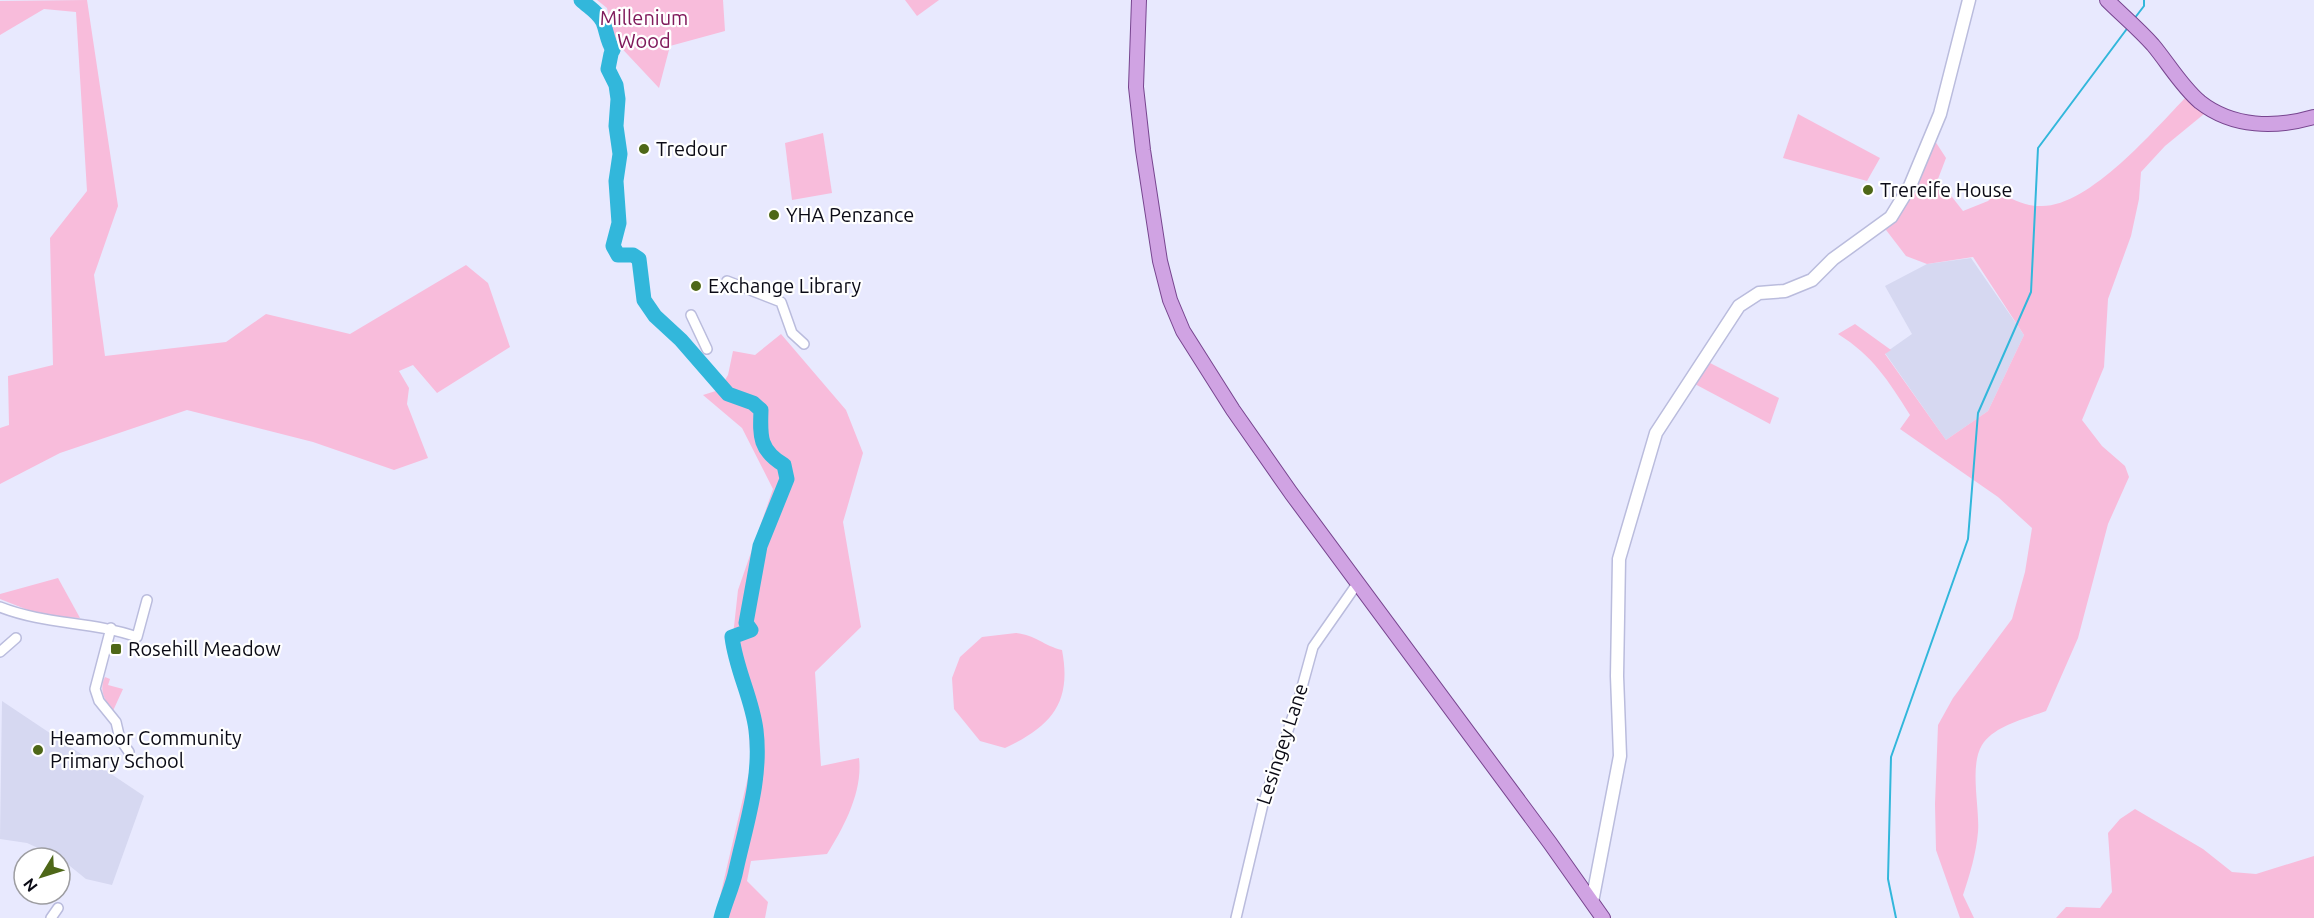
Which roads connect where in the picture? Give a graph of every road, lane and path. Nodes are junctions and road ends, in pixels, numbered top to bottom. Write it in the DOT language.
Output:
graph roads {
  1 [pos="1138,0"];
  2 [pos="1969,0"];
  3 [pos="2107,0"];
  4 [pos="2314,117"];
  5 [pos="728,281"];
  6 [pos="691,315"];
  7 [pos="804,344"];
  8 [pos="707,349"];
  9 [pos="1358,584"];
  10 [pos="147,600"];
  11 [pos="0,607"];
  12 [pos="111,628"];
  13 [pos="16,638"];
  14 [pos="0,652"];
  15 [pos="129,752"];
  16 [pos="1593,902"];
  17 [pos="58,908"];
  18 [pos="51,918"];
  19 [pos="1236,918"];
  20 [pos="1603,918"];
  1 -- 9 [label="main road"];
  2 -- 16 [label="main road"];
  3 -- 4 [label="main road"];
  5 -- 7 [label="street"];
  6 -- 8 [label="street"];
  9 -- 16 [label="main road"];
  9 -- 19 [label="street, Lesingey Lane"];
  10 -- 12 [label="street"];
  11 -- 12 [label="street"];
  12 -- 15 [label="street"];
  13 -- 14 [label="street"];
  16 -- 20 [label="main road"];
  17 -- 18 [label="street"];
}
